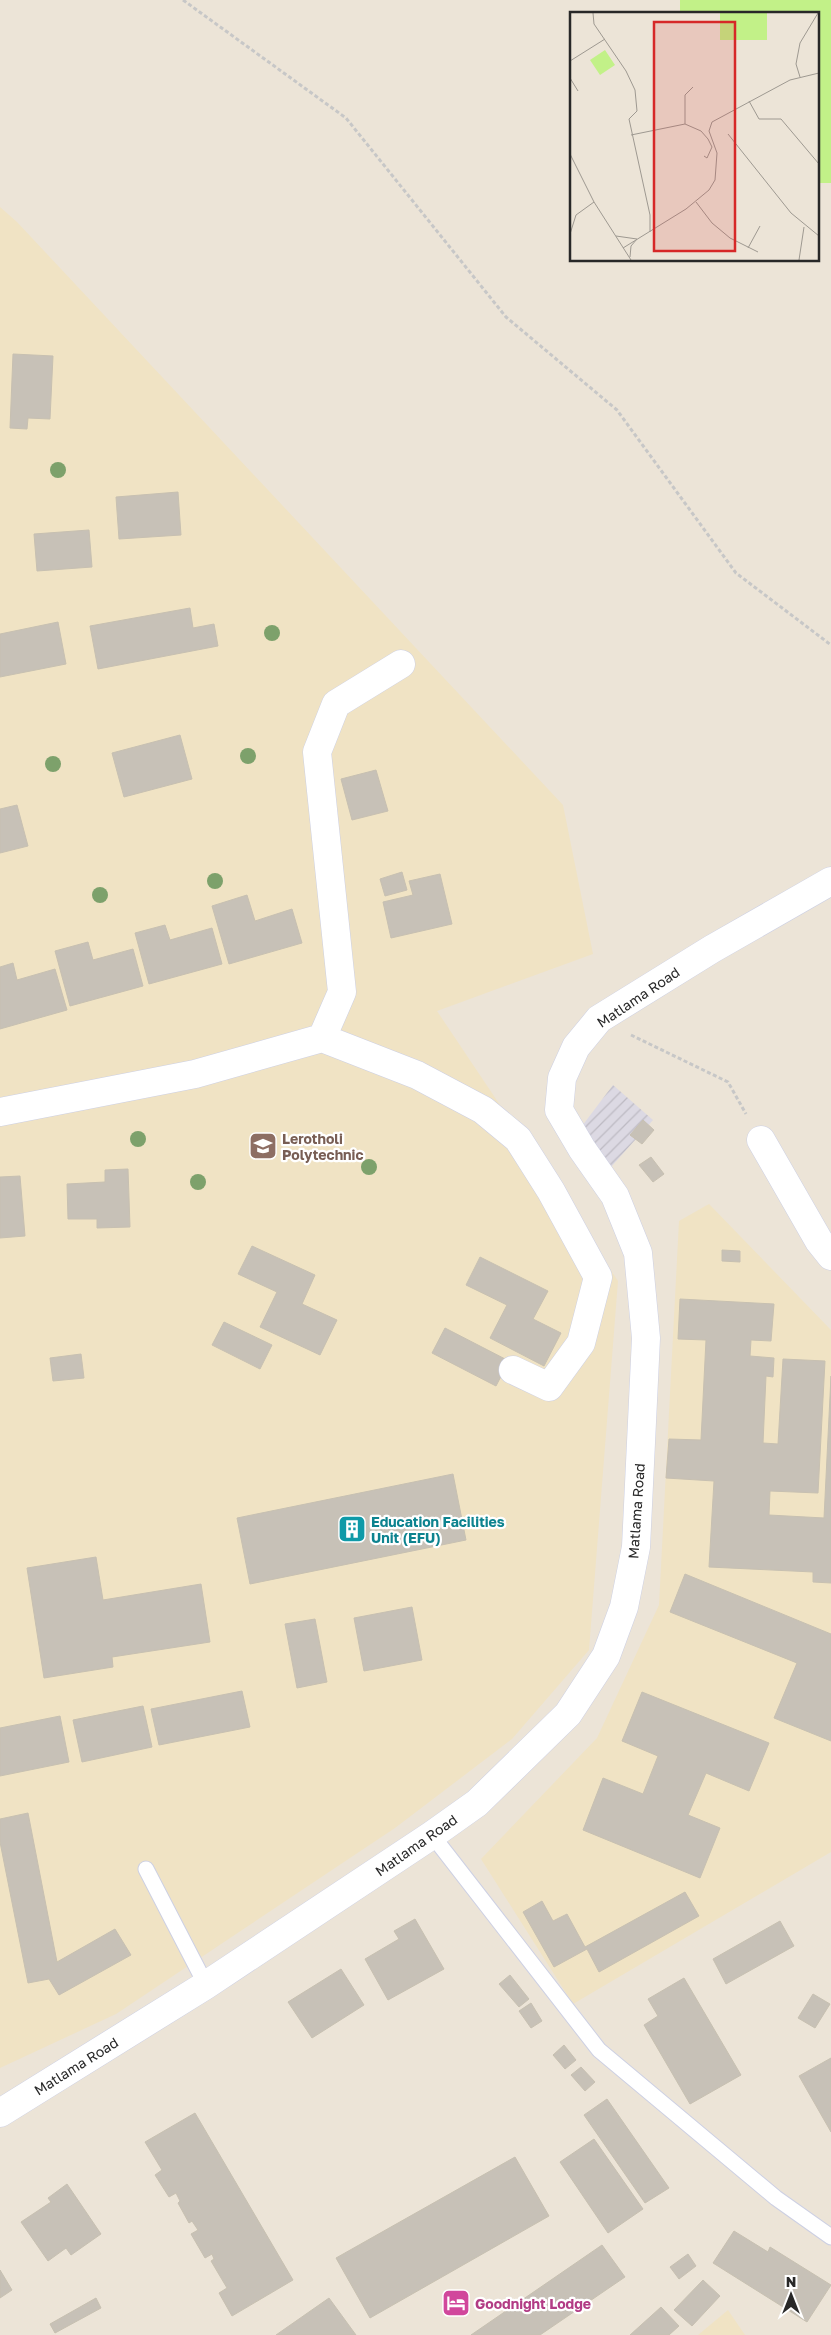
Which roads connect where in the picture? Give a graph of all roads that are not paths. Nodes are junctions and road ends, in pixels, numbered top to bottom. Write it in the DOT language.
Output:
graph roads {
  1 [pos="402,664"];
  2 [pos="831,881"];
  3 [pos="322,1038"];
  4 [pos="0,1112"];
  5 [pos="761,1140"];
  6 [pos="831,1256"];
  7 [pos="514,1370"];
  8 [pos="432,1835"];
  9 [pos="146,1869"];
  10 [pos="206,1985"];
  11 [pos="0,2113"];
  12 [pos="831,2237"];
  1 -- 3 [label="street"];
  2 -- 8 [label="street, Matlama Road"];
  3 -- 4 [label="street"];
  3 -- 7 [label="street"];
  5 -- 6 [label="street"];
  8 -- 10 [label="street, Matlama Road"];
  8 -- 12 [label="lane"];
  9 -- 10 [label="lane"];
  10 -- 11 [label="street, Matlama Road"];
}
